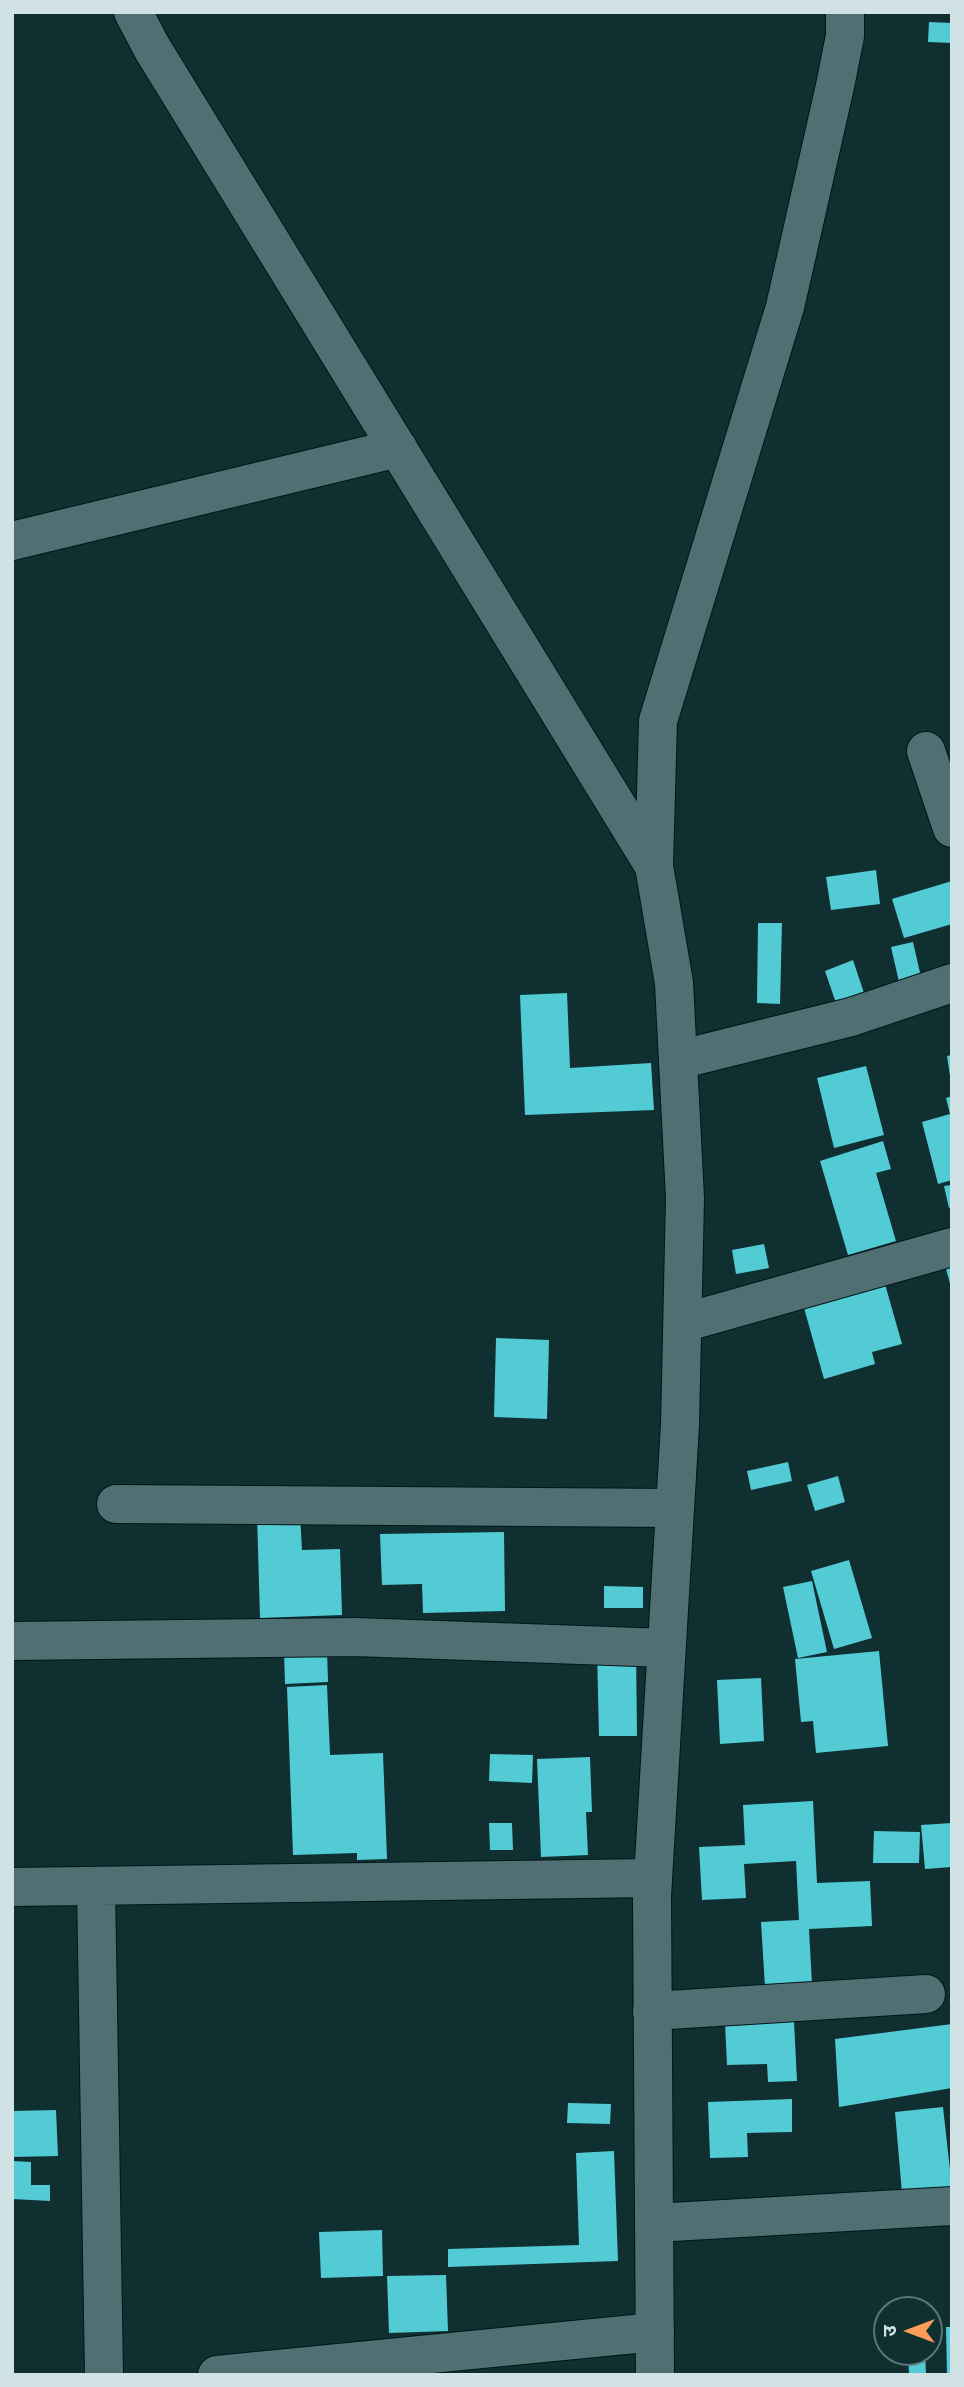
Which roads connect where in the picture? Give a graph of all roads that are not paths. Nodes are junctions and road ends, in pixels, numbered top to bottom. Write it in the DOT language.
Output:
graph roads {
  1 [pos="133,12"];
  2 [pos="845,12"];
  3 [pos="397,448"];
  4 [pos="12,541"];
  5 [pos="926,751"];
  6 [pos="952,828"];
  7 [pos="654,866"];
  8 [pos="952,983"];
  9 [pos="678,1060"];
  10 [pos="952,1247"];
  11 [pos="683,1323"];
  12 [pos="116,1504"];
  13 [pos="674,1508"];
  14 [pos="12,1641"];
  15 [pos="666,1648"];
  16 [pos="652,1878"];
  17 [pos="96,1886"];
  18 [pos="12,1887"];
  19 [pos="926,1994"];
  20 [pos="652,2011"];
  21 [pos="952,2206"];
  22 [pos="654,2222"];
  23 [pos="655,2332"];
  24 [pos="104,2375"];
  25 [pos="217,2375"];
  26 [pos="655,2375"];
  1 -- 3 [label="street"];
  2 -- 7 [label="street"];
  3 -- 4 [label="street"];
  3 -- 7 [label="street"];
  5 -- 6 [label="street"];
  7 -- 9 [label="street"];
  8 -- 9 [label="street"];
  9 -- 11 [label="street"];
  10 -- 11 [label="street"];
  11 -- 13 [label="street"];
  12 -- 13 [label="street"];
  13 -- 15 [label="street"];
  14 -- 15 [label="street"];
  15 -- 16 [label="street"];
  16 -- 17 [label="street"];
  16 -- 20 [label="street"];
  17 -- 18 [label="street"];
  17 -- 24 [label="street"];
  19 -- 20 [label="street"];
  20 -- 22 [label="street"];
  21 -- 22 [label="street"];
  22 -- 23 [label="street"];
  23 -- 25 [label="street"];
  23 -- 26 [label="street"];
}
